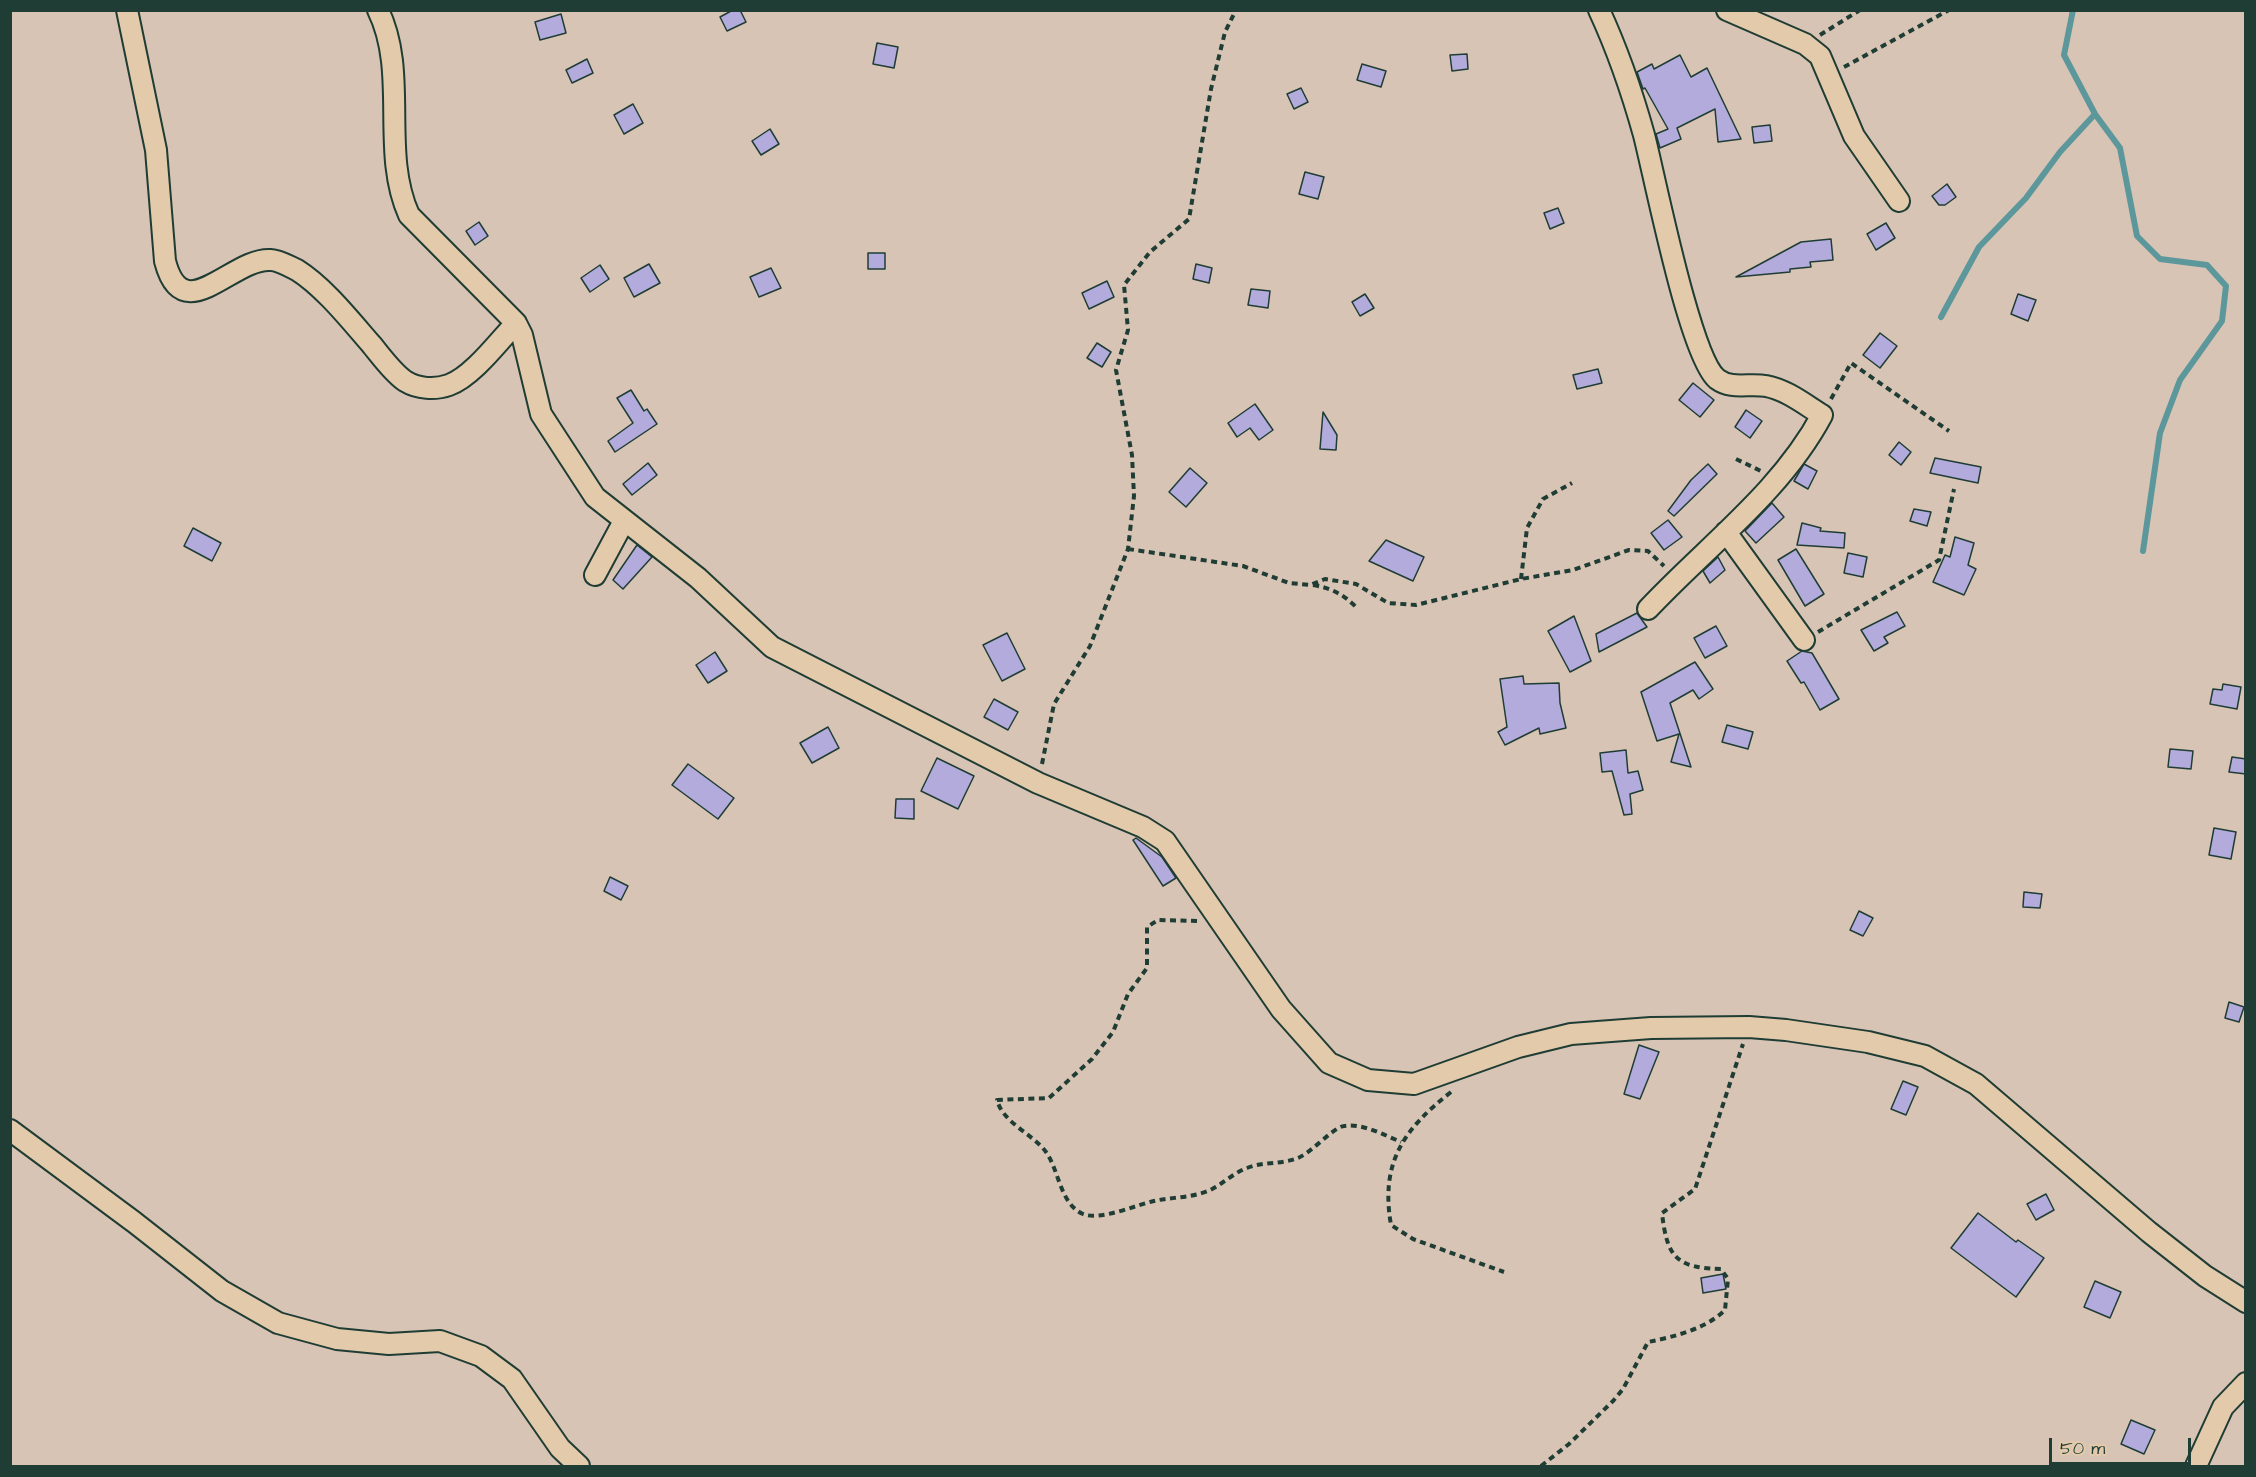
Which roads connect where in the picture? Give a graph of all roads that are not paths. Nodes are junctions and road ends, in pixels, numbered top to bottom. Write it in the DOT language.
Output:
graph roads {
  1 [pos="127,10"];
  2 [pos="378,10"];
  3 [pos="1599,10"];
  4 [pos="1727,10"];
  5 [pos="1899,201"];
  6 [pos="516,323"];
  7 [pos="624,520"];
  8 [pos="1726,531"];
  9 [pos="595,575"];
  10 [pos="1648,609"];
  11 [pos="1804,640"];
  12 [pos="10,1130"];
  13 [pos="2246,1302"];
  14 [pos="2246,1383"];
  15 [pos="579,1467"];
  16 [pos="2196,1467"];
  1 -- 6 [label="street"];
  2 -- 6 [label="street"];
  3 -- 8 [label="street"];
  4 -- 5 [label="street"];
  6 -- 7 [label="street"];
  7 -- 9 [label="street"];
  7 -- 13 [label="street"];
  8 -- 10 [label="street"];
  8 -- 11 [label="street"];
  12 -- 15 [label="street"];
  14 -- 16 [label="street"];
}
